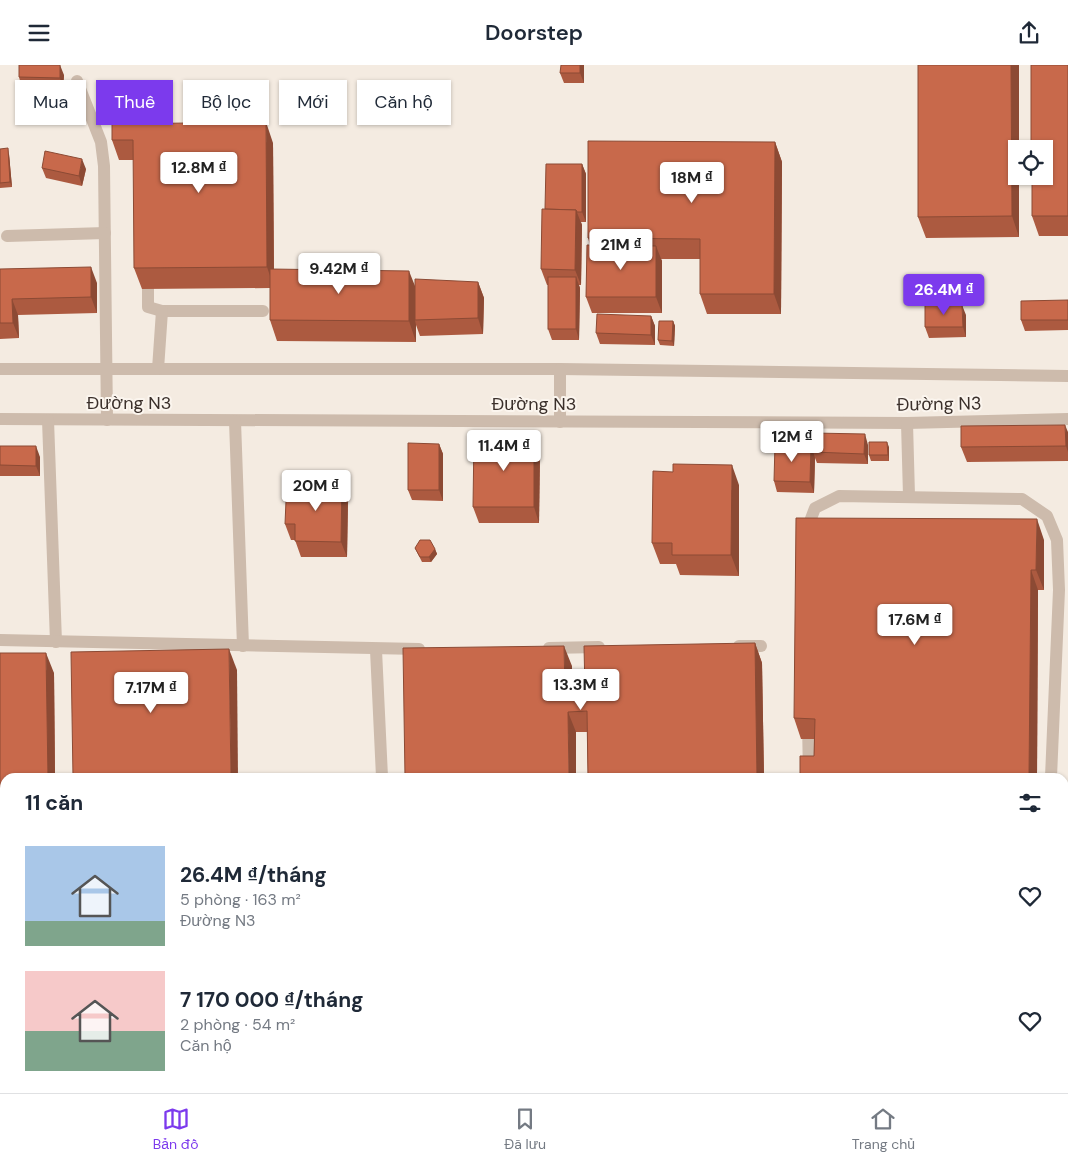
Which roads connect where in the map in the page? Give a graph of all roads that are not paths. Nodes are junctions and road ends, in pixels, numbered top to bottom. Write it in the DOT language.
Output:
graph roads {
  1 [pos="86,103"];
  2 [pos="105,233"];
  3 [pos="7,236"];
  4 [pos="148,261"];
  5 [pos="162,311"];
  6 [pos="263,311"];
  7 [pos="0,369"];
  8 [pos="106,369"];
  9 [pos="158,369"];
  10 [pos="560,369"];
  11 [pos="1068,375"];
  12 [pos="0,419"];
  13 [pos="1068,419"];
  14 [pos="48,420"];
  15 [pos="107,420"];
  16 [pos="236,421"];
  17 [pos="560,422"];
  18 [pos="907,423"];
  19 [pos="909,496"];
  20 [pos="806,548"];
  21 [pos="0,640"];
  22 [pos="56,642"];
  23 [pos="243,646"];
  24 [pos="722,646"];
  25 [pos="762,646"];
  26 [pos="613,647"];
  27 [pos="534,648"];
  28 [pos="435,649"];
  29 [pos="376,650"];
  30 [pos="808,705"];
  31 [pos="382,773"];
  32 [pos="809,773"];
  33 [pos="1051,773"];
  1 -- 2 [label="street"];
  2 -- 3 [label="street"];
  2 -- 8 [label="street"];
  4 -- 5 [label="street"];
  5 -- 6 [label="street"];
  5 -- 9 [label="street"];
  7 -- 8 [label="street, Đường N3"];
  8 -- 9 [label="street, Đường N3"];
  8 -- 15 [label="street"];
  9 -- 10 [label="street, Đường N3"];
  10 -- 11 [label="street, Đường N3"];
  10 -- 17 [label="street"];
  12 -- 14 [label="street, Đường N3"];
  13 -- 18 [label="street, Đường N3"];
  14 -- 15 [label="street, Đường N3"];
  14 -- 22 [label="street"];
  15 -- 16 [label="street, Đường N3"];
  16 -- 17 [label="street, Đường N3"];
  16 -- 23 [label="street"];
  17 -- 18 [label="street, Đường N3"];
  18 -- 19 [label="street"];
  19 -- 20 [label="street"];
  19 -- 33 [label="street"];
  21 -- 22 [label="street"];
  22 -- 23 [label="street"];
  23 -- 29 [label="street"];
  24 -- 25 [label="street"];
  26 -- 27 [label="street"];
  28 -- 29 [label="street"];
  29 -- 31 [label="street"];
  30 -- 32 [label="street"];
}
